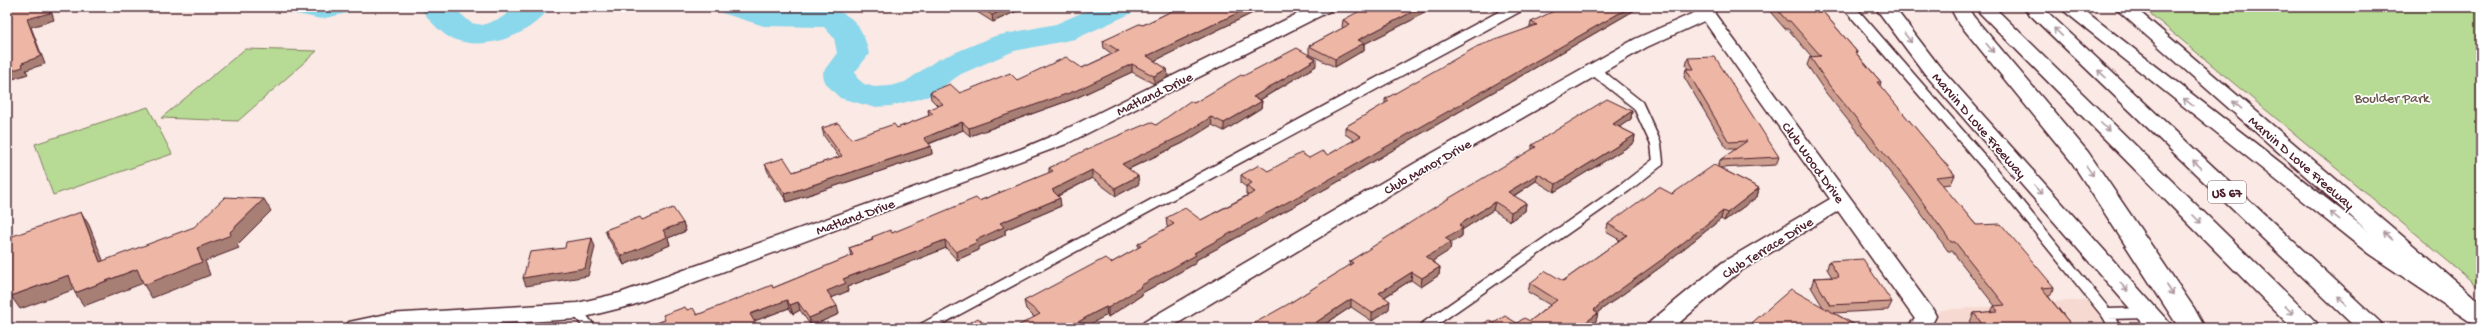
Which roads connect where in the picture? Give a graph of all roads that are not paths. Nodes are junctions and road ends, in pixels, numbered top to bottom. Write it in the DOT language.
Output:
graph roads {
  1 [pos="1324,7"];
  2 [pos="1518,7"];
  3 [pos="1849,7"];
  4 [pos="1884,7"];
  5 [pos="1959,7"];
  6 [pos="1983,7"];
  7 [pos="2031,7"];
  8 [pos="2068,7"];
  9 [pos="2123,7"];
  10 [pos="1706,11"];
  11 [pos="1595,71"];
  12 [pos="1842,200"];
  13 [pos="577,311"];
  14 [pos="2107,314"];
  15 [pos="2481,317"];
  16 [pos="2154,320"];
  17 [pos="1919,322"];
  18 [pos="358,328"];
  19 [pos="590,328"];
  20 [pos="924,328"];
  21 [pos="1152,328"];
  22 [pos="1424,328"];
  23 [pos="1658,328"];
  24 [pos="2115,328"];
  25 [pos="2192,328"];
  26 [pos="2307,328"];
  27 [pos="2370,328"];
  1 -- 13 [label="street, Matland Drive"];
  2 -- 20 [label="lane"];
  3 -- 14 [label="lane"];
  4 -- 16 [label="main road, Marvin D Love Freeway, one-way"];
  5 -- 25 [label="main road, one-way"];
  6 -- 26 [label="main road, US 67, one-way"];
  27 -- 7 [label="main road, US 67, one-way"];
  15 -- 8 [label="main road, one-way"];
  15 -- 9 [label="main road, Marvin D Love Freeway, one-way"];
  10 -- 11 [label="street, Club Manor Drive"];
  10 -- 12 [label="street, Club Wood Drive"];
  11 -- 21 [label="street, Club Manor Drive"];
  11 -- 22 [label="lane"];
  12 -- 17 [label="street, Club Wood Drive"];
  12 -- 23 [label="street, Club Terrace Drive"];
  13 -- 18 [label="street, Matland Drive"];
  13 -- 19 [label="lane"];
  14 -- 16 [label="lane"];
  14 -- 24 [label="lane"];
}
